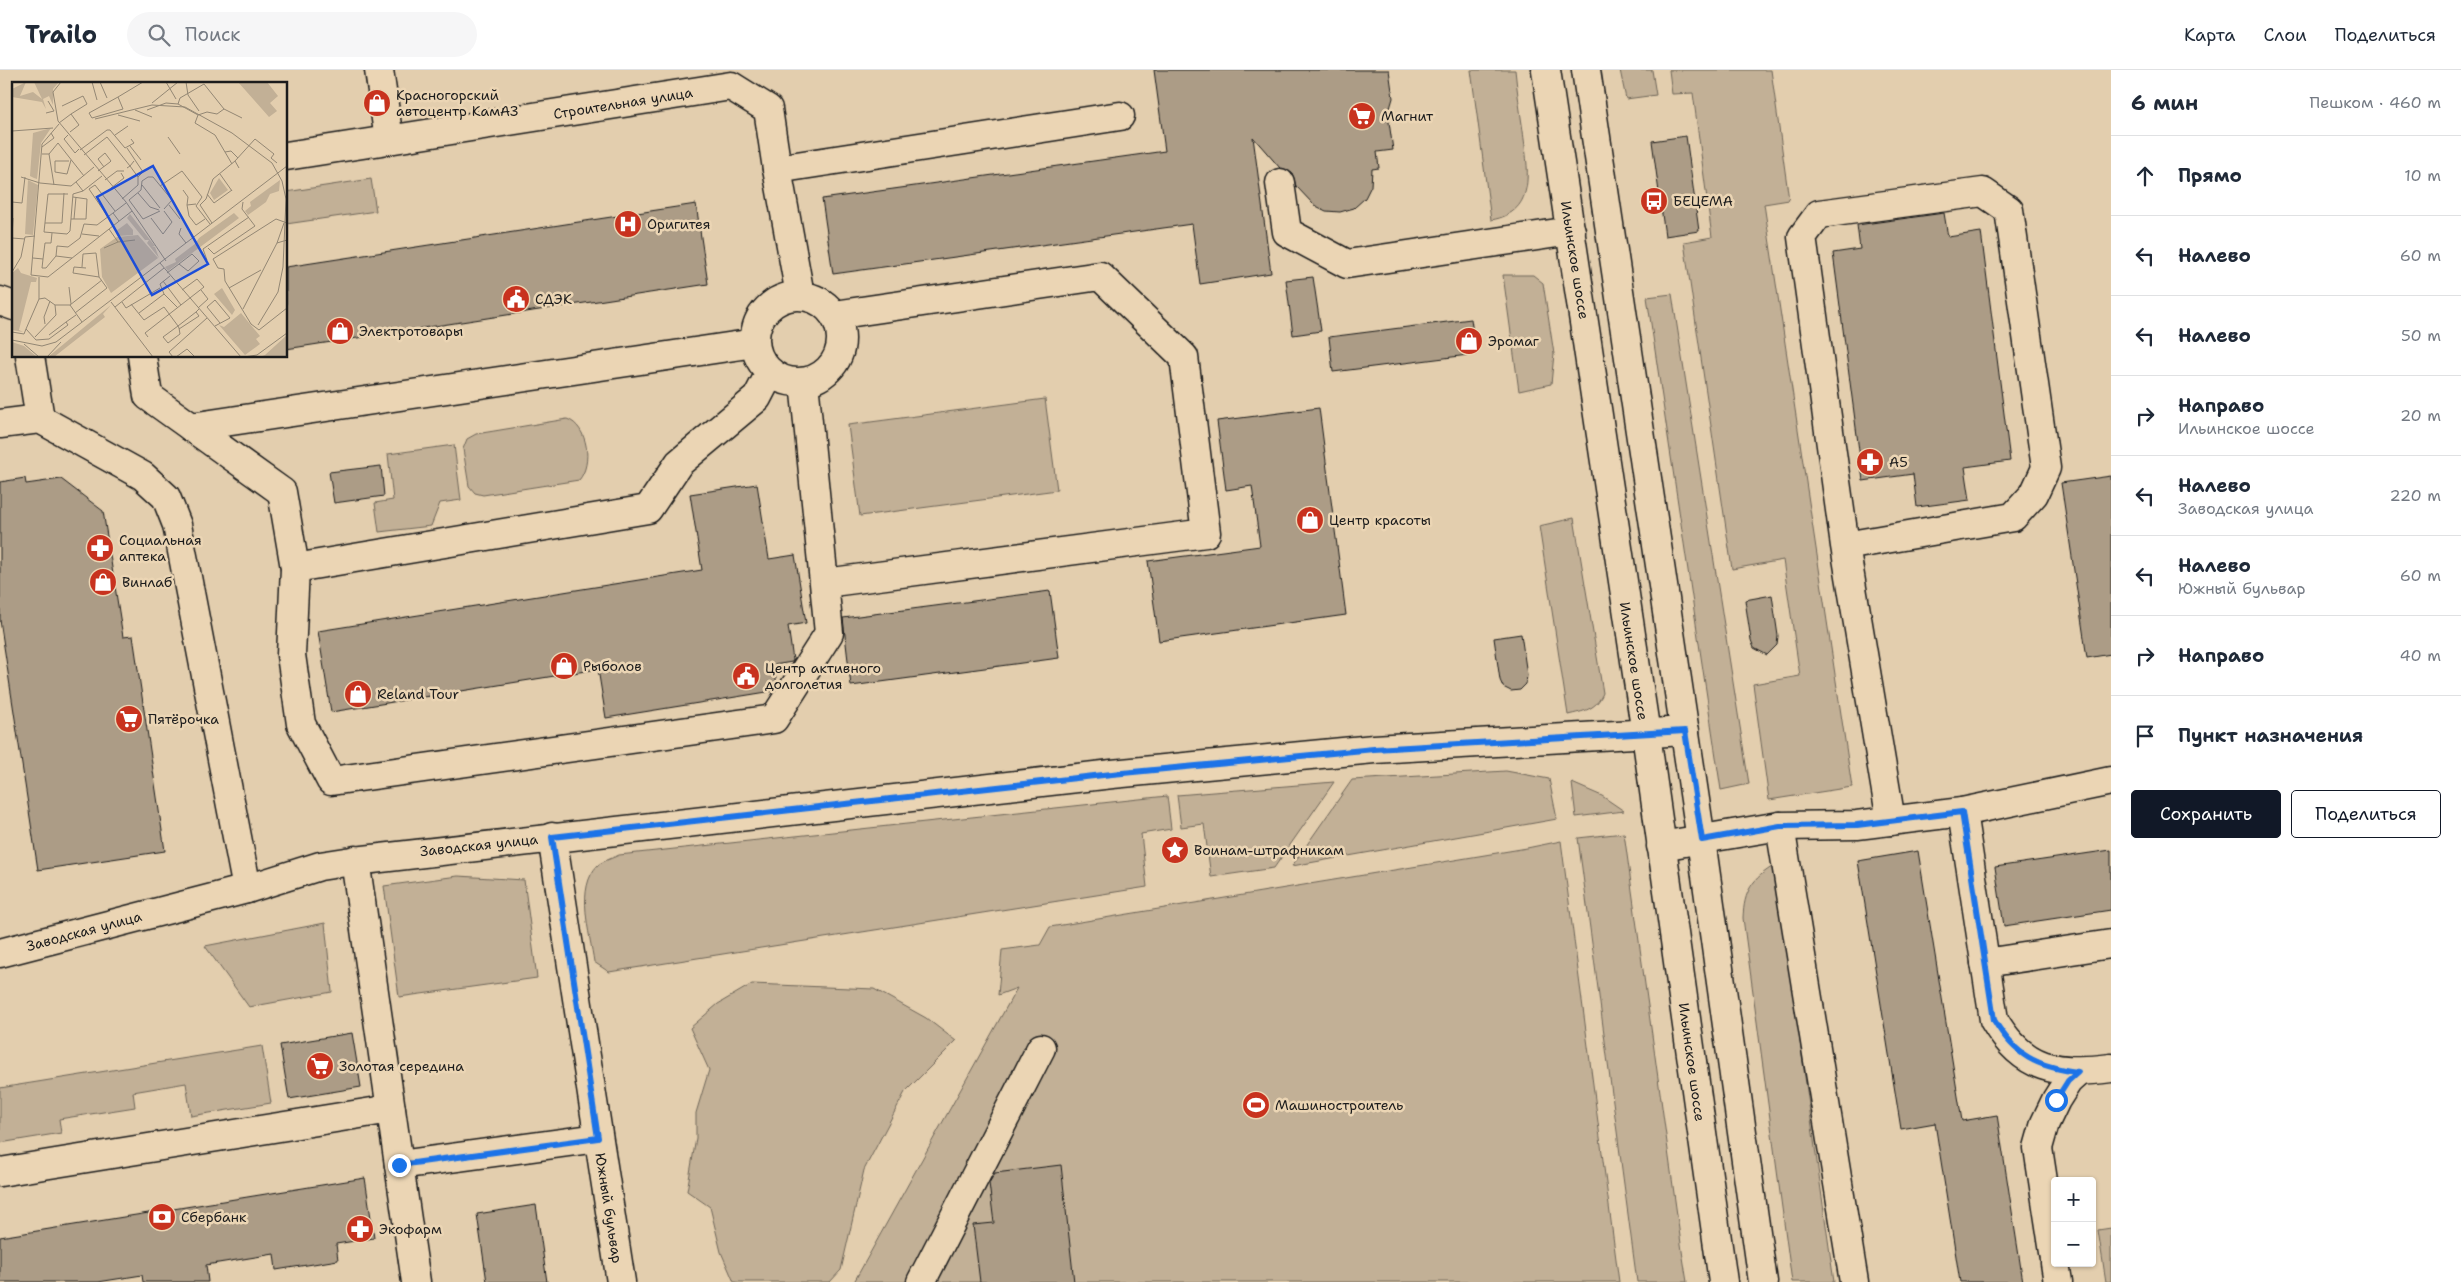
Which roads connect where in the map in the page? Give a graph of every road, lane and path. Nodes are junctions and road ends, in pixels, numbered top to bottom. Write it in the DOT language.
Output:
graph roads {
  1 [pos="379,70"];
  2 [pos="1546,70"];
  3 [pos="1586,70"];
  4 [pos="1120,116"];
  5 [pos="389,140"];
  6 [pos="288,156"];
  7 [pos="776,168"];
  8 [pos="1280,183"];
  9 [pos="1570,231"];
  10 [pos="800,295"];
  11 [pos="0,301"];
  12 [pos="12,305"];
  13 [pos="834,315"];
  14 [pos="755,343"];
  15 [pos="30,358"];
  16 [pos="142,358"];
  17 [pos="770,373"];
  18 [pos="804,382"];
  19 [pos="40,419"];
  20 [pos="0,424"];
  21 [pos="191,427"];
  22 [pos="1845,546"];
  23 [pos="295,568"];
  24 [pos="825,583"];
  25 [pos="1685,731"];
  26 [pos="1646,734"];
  27 [pos="2111,781"];
  28 [pos="1962,812"];
  29 [pos="1891,821"];
  30 [pos="1780,826"];
  31 [pos="552,837"];
  32 [pos="1702,840"];
  33 [pos="1661,846"];
  34 [pos="356,860"];
  35 [pos="247,889"];
  36 [pos="2111,944"];
  37 [pos="0,953"];
  38 [pos="1985,963"];
  39 [pos="1041,1048"];
  40 [pos="2111,1068"];
  41 [pos="2078,1072"];
  42 [pos="391,1109"];
  43 [pos="598,1138"];
  44 [pos="399,1165"];
  45 [pos="0,1172"];
  46 [pos="2051,1233"];
  47 [pos="2056,1267"];
  48 [pos="413,1282"];
  49 [pos="620,1282"];
  50 [pos="921,1282"];
  51 [pos="1723,1282"];
  52 [pos="1763,1282"];
  53 [pos="1854,1282"];
  54 [pos="2058,1282"];
  1 -- 5 [label="street"];
  2 -- 9 [label="street, Ильинское шоссе"];
  3 -- 25 [label="street"];
  4 -- 7 [label="street"];
  5 -- 6 [label="street, Строительная улица"];
  5 -- 7 [label="street, Строительная улица"];
  7 -- 10 [label="street, Строительная улица"];
  8 -- 9 [label="street"];
  9 -- 26 [label="street, Ильинское шоссе"];
  10 -- 13 [label="street"];
  10 -- 14 [label="street"];
  11 -- 12 [label="street"];
  13 -- 18 [label="street"];
  13 -- 24 [label="street"];
  14 -- 17 [label="street"];
  14 -- 21 [label="street"];
  15 -- 19 [label="street"];
  16 -- 21 [label="street"];
  17 -- 18 [label="street"];
  17 -- 23 [label="street"];
  18 -- 24 [label="street"];
  19 -- 20 [label="street"];
  19 -- 35 [label="street"];
  21 -- 23 [label="street"];
  22 -- 22 [label="street"];
  22 -- 29 [label="street"];
  23 -- 24 [label="street"];
  25 -- 26 [label="street, Заводская улица"];
  25 -- 32 [label="street"];
  26 -- 31 [label="street, Заводская улица"];
  26 -- 33 [label="street, Ильинское шоссе"];
  27 -- 28 [label="street"];
  28 -- 29 [label="street"];
  28 -- 38 [label="street"];
  29 -- 30 [label="street"];
  30 -- 32 [label="street"];
  30 -- 53 [label="street"];
  31 -- 34 [label="street, Заводская улица"];
  31 -- 43 [label="street, Южный бульвар"];
  32 -- 33 [label="street"];
  32 -- 52 [label="street"];
  33 -- 51 [label="street, Ильинское шоссе"];
  34 -- 35 [label="street, Заводская улица"];
  34 -- 42 [label="street"];
  35 -- 37 [label="street, Заводская улица"];
  36 -- 38 [label="street"];
  38 -- 41 [label="street"];
  39 -- 50 [label="street"];
  40 -- 41 [label="street"];
  41 -- 46 [label="street"];
  42 -- 44 [label="street"];
  42 -- 45 [label="street"];
  43 -- 44 [label="street"];
  43 -- 49 [label="street, Южный бульвар"];
  44 -- 48 [label="street"];
  47 -- 54 [label="street"];
}
